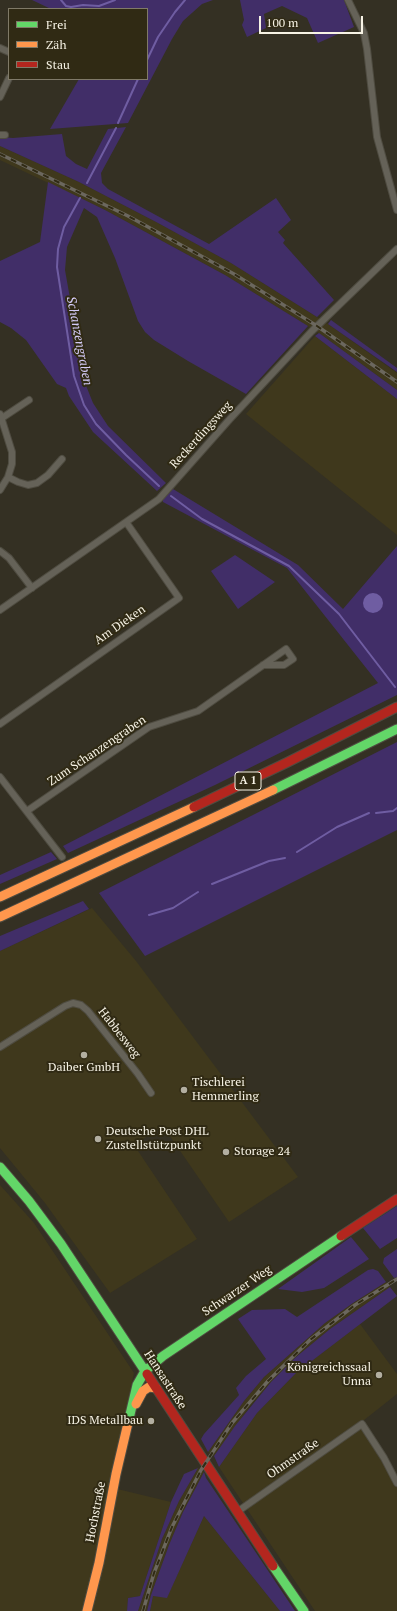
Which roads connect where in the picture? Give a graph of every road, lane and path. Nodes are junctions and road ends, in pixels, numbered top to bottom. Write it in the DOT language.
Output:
graph roads {
  1 [pos="348,0"];
  2 [pos="8,80"];
  3 [pos="0,97"];
  4 [pos="397,210"];
  5 [pos="397,248"];
  6 [pos="29,400"];
  7 [pos="1,416"];
  8 [pos="62,459"];
  9 [pos="8,477"];
  10 [pos="0,490"];
  11 [pos="126,522"];
  12 [pos="0,551"];
  13 [pos="32,588"];
  14 [pos="0,610"];
  15 [pos="263,665"];
  16 [pos="397,708"];
  17 [pos="0,724"];
  18 [pos="397,729"];
  19 [pos="0,777"];
  20 [pos="27,811"];
  21 [pos="62,857"];
  22 [pos="0,897"];
  23 [pos="0,917"];
  24 [pos="0,1047"];
  25 [pos="151,1093"];
  26 [pos="0,1167"];
  27 [pos="397,1199"];
  28 [pos="145,1371"];
  29 [pos="156,1388"];
  30 [pos="129,1418"];
  31 [pos="397,1483"];
  32 [pos="237,1512"];
  33 [pos="87,1611"];
  34 [pos="304,1611"];
  1 -- 4 [label="street"];
  2 -- 3 [label="street"];
  5 -- 11 [label="street, Reckerdingsweg"];
  6 -- 7 [label="street"];
  7 -- 9 [label="street"];
  8 -- 9 [label="street"];
  9 -- 10 [label="street"];
  11 -- 13 [label="street, Reckerdingsweg"];
  11 -- 17 [label="street, Am Dieken"];
  12 -- 13 [label="street"];
  13 -- 14 [label="street, Reckerdingsweg"];
  15 -- 20 [label="street, Zum Schanzengraben"];
  16 -- 22 [label="main road, A 1"];
  18 -- 23 [label="main road, A 1"];
  19 -- 20 [label="street"];
  20 -- 21 [label="street"];
  24 -- 25 [label="street, Habbesweg"];
  26 -- 28 [label="main road, Hansastraße"];
  27 -- 28 [label="main road, Schwarzer Weg"];
  28 -- 29 [label="main road, Hansastraße"];
  28 -- 30 [label="main road, Hochstraße"];
  29 -- 30 [label="main road, Hochstraße"];
  29 -- 32 [label="main road, Hansastraße"];
  30 -- 33 [label="main road, Hochstraße"];
  31 -- 32 [label="street, Ohmstraße"];
  32 -- 34 [label="main road, Hansastraße"];
}
